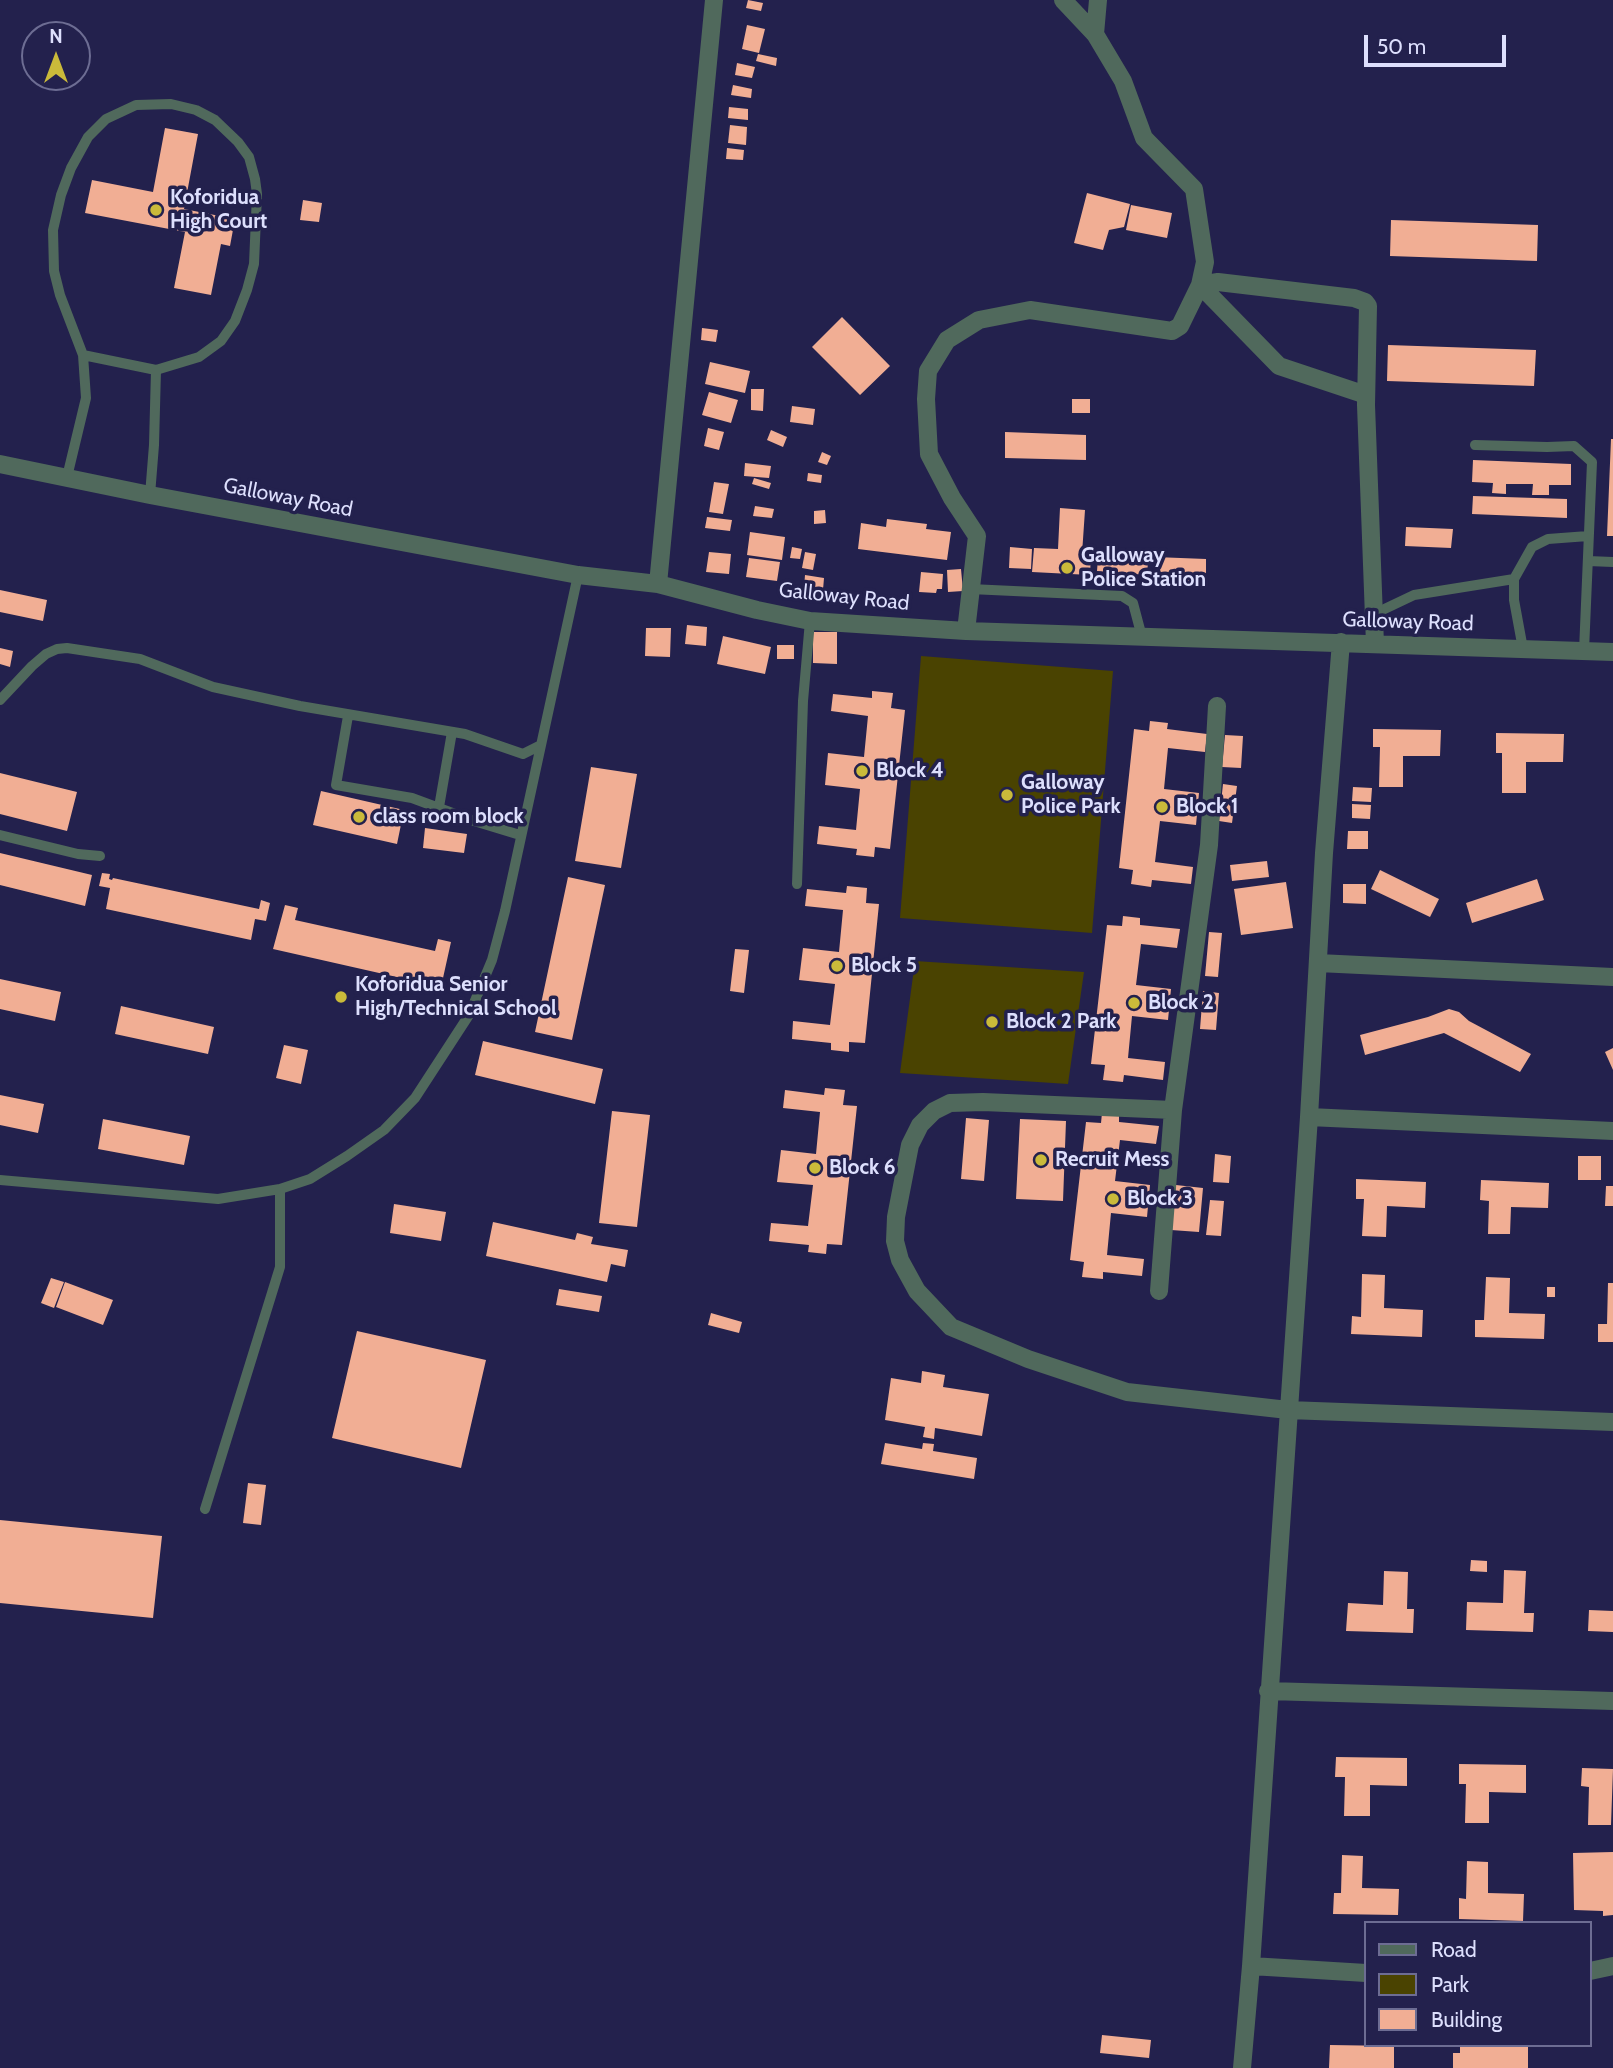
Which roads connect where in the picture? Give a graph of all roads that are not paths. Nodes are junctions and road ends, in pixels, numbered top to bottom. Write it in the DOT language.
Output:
graph roads {
  1 [pos="714,0"];
  2 [pos="1063,0"];
  3 [pos="1098,0"];
  4 [pos="1095,34"];
  5 [pos="1200,285"];
  6 [pos="83,355"];
  7 [pos="156,370"];
  8 [pos="1366,395"];
  9 [pos="1475,445"];
  10 [pos="0,464"];
  11 [pos="67,477"];
  12 [pos="150,495"];
  13 [pos="1588,536"];
  14 [pos="1588,561"];
  15 [pos="1613,562"];
  16 [pos="578,575"];
  17 [pos="1514,579"];
  18 [pos="658,584"];
  19 [pos="970,590"];
  20 [pos="1374,614"];
  21 [pos="810,621"];
  22 [pos="966,631"];
  23 [pos="1142,637"];
  24 [pos="1341,642"];
  25 [pos="1375,644"];
  26 [pos="1523,649"];
  27 [pos="1584,651"];
  28 [pos="1613,652"];
  29 [pos="0,701"];
  30 [pos="1217,706"];
  31 [pos="348,716"];
  32 [pos="452,732"];
  33 [pos="541,745"];
  34 [pos="439,807"];
  35 [pos="0,835"];
  36 [pos="520,835"];
  37 [pos="100,856"];
  38 [pos="797,884"];
  39 [pos="1318,963"];
  40 [pos="1613,977"];
  41 [pos="1173,1110"];
  42 [pos="1309,1117"];
  43 [pos="1613,1131"];
  44 [pos="0,1180"];
  45 [pos="280,1189"];
  46 [pos="1158,1292"];
  47 [pos="1288,1410"];
  48 [pos="1613,1422"];
  49 [pos="205,1509"];
  50 [pos="1268,1691"];
  51 [pos="1613,1701"];
  52 [pos="1251,1966"];
  53 [pos="1613,1966"];
  54 [pos="1592,1971"];
  55 [pos="1364,1973"];
  56 [pos="1242,2068"];
  1 -- 18 [label="street"];
  2 -- 4 [label="street"];
  3 -- 4 [label="street"];
  4 -- 5 [label="street"];
  5 -- 8 [label="street"];
  5 -- 8 [label="street"];
  5 -- 19 [label="street"];
  6 -- 7 [label="lane"];
  6 -- 7 [label="lane"];
  6 -- 11 [label="lane"];
  7 -- 12 [label="lane"];
  8 -- 20 [label="street"];
  9 -- 13 [label="lane"];
  10 -- 11 [label="street, Galloway Road"];
  11 -- 12 [label="street, Galloway Road"];
  12 -- 16 [label="street, Galloway Road"];
  13 -- 14 [label="lane"];
  13 -- 17 [label="lane"];
  14 -- 15 [label="lane"];
  14 -- 27 [label="lane"];
  16 -- 18 [label="street, Galloway Road"];
  16 -- 33 [label="lane"];
  17 -- 20 [label="lane"];
  17 -- 26 [label="lane"];
  18 -- 21 [label="street, Galloway Road"];
  19 -- 22 [label="street"];
  19 -- 23 [label="lane"];
  20 -- 25 [label="street"];
  21 -- 22 [label="street, Galloway Road"];
  21 -- 38 [label="lane"];
  22 -- 23 [label="street, Galloway Road"];
  23 -- 24 [label="street, Galloway Road"];
  24 -- 25 [label="street, Galloway Road"];
  24 -- 39 [label="street"];
  25 -- 26 [label="street, Galloway Road"];
  26 -- 27 [label="street, Galloway Road"];
  27 -- 28 [label="street, Galloway Road"];
  29 -- 31 [label="lane"];
  30 -- 41 [label="street"];
  31 -- 32 [label="lane"];
  31 -- 34 [label="lane"];
  32 -- 33 [label="lane"];
  32 -- 34 [label="lane"];
  33 -- 36 [label="lane"];
  34 -- 36 [label="lane"];
  35 -- 37 [label="lane"];
  36 -- 45 [label="lane"];
  39 -- 40 [label="street"];
  39 -- 42 [label="street"];
  41 -- 46 [label="street"];
  41 -- 47 [label="street"];
  42 -- 43 [label="street"];
  42 -- 47 [label="street"];
  44 -- 45 [label="lane"];
  45 -- 49 [label="lane"];
  47 -- 48 [label="street"];
  47 -- 50 [label="street"];
  50 -- 51 [label="street"];
  50 -- 52 [label="street"];
  52 -- 55 [label="street"];
  52 -- 56 [label="street"];
  53 -- 54 [label="street"];
}
